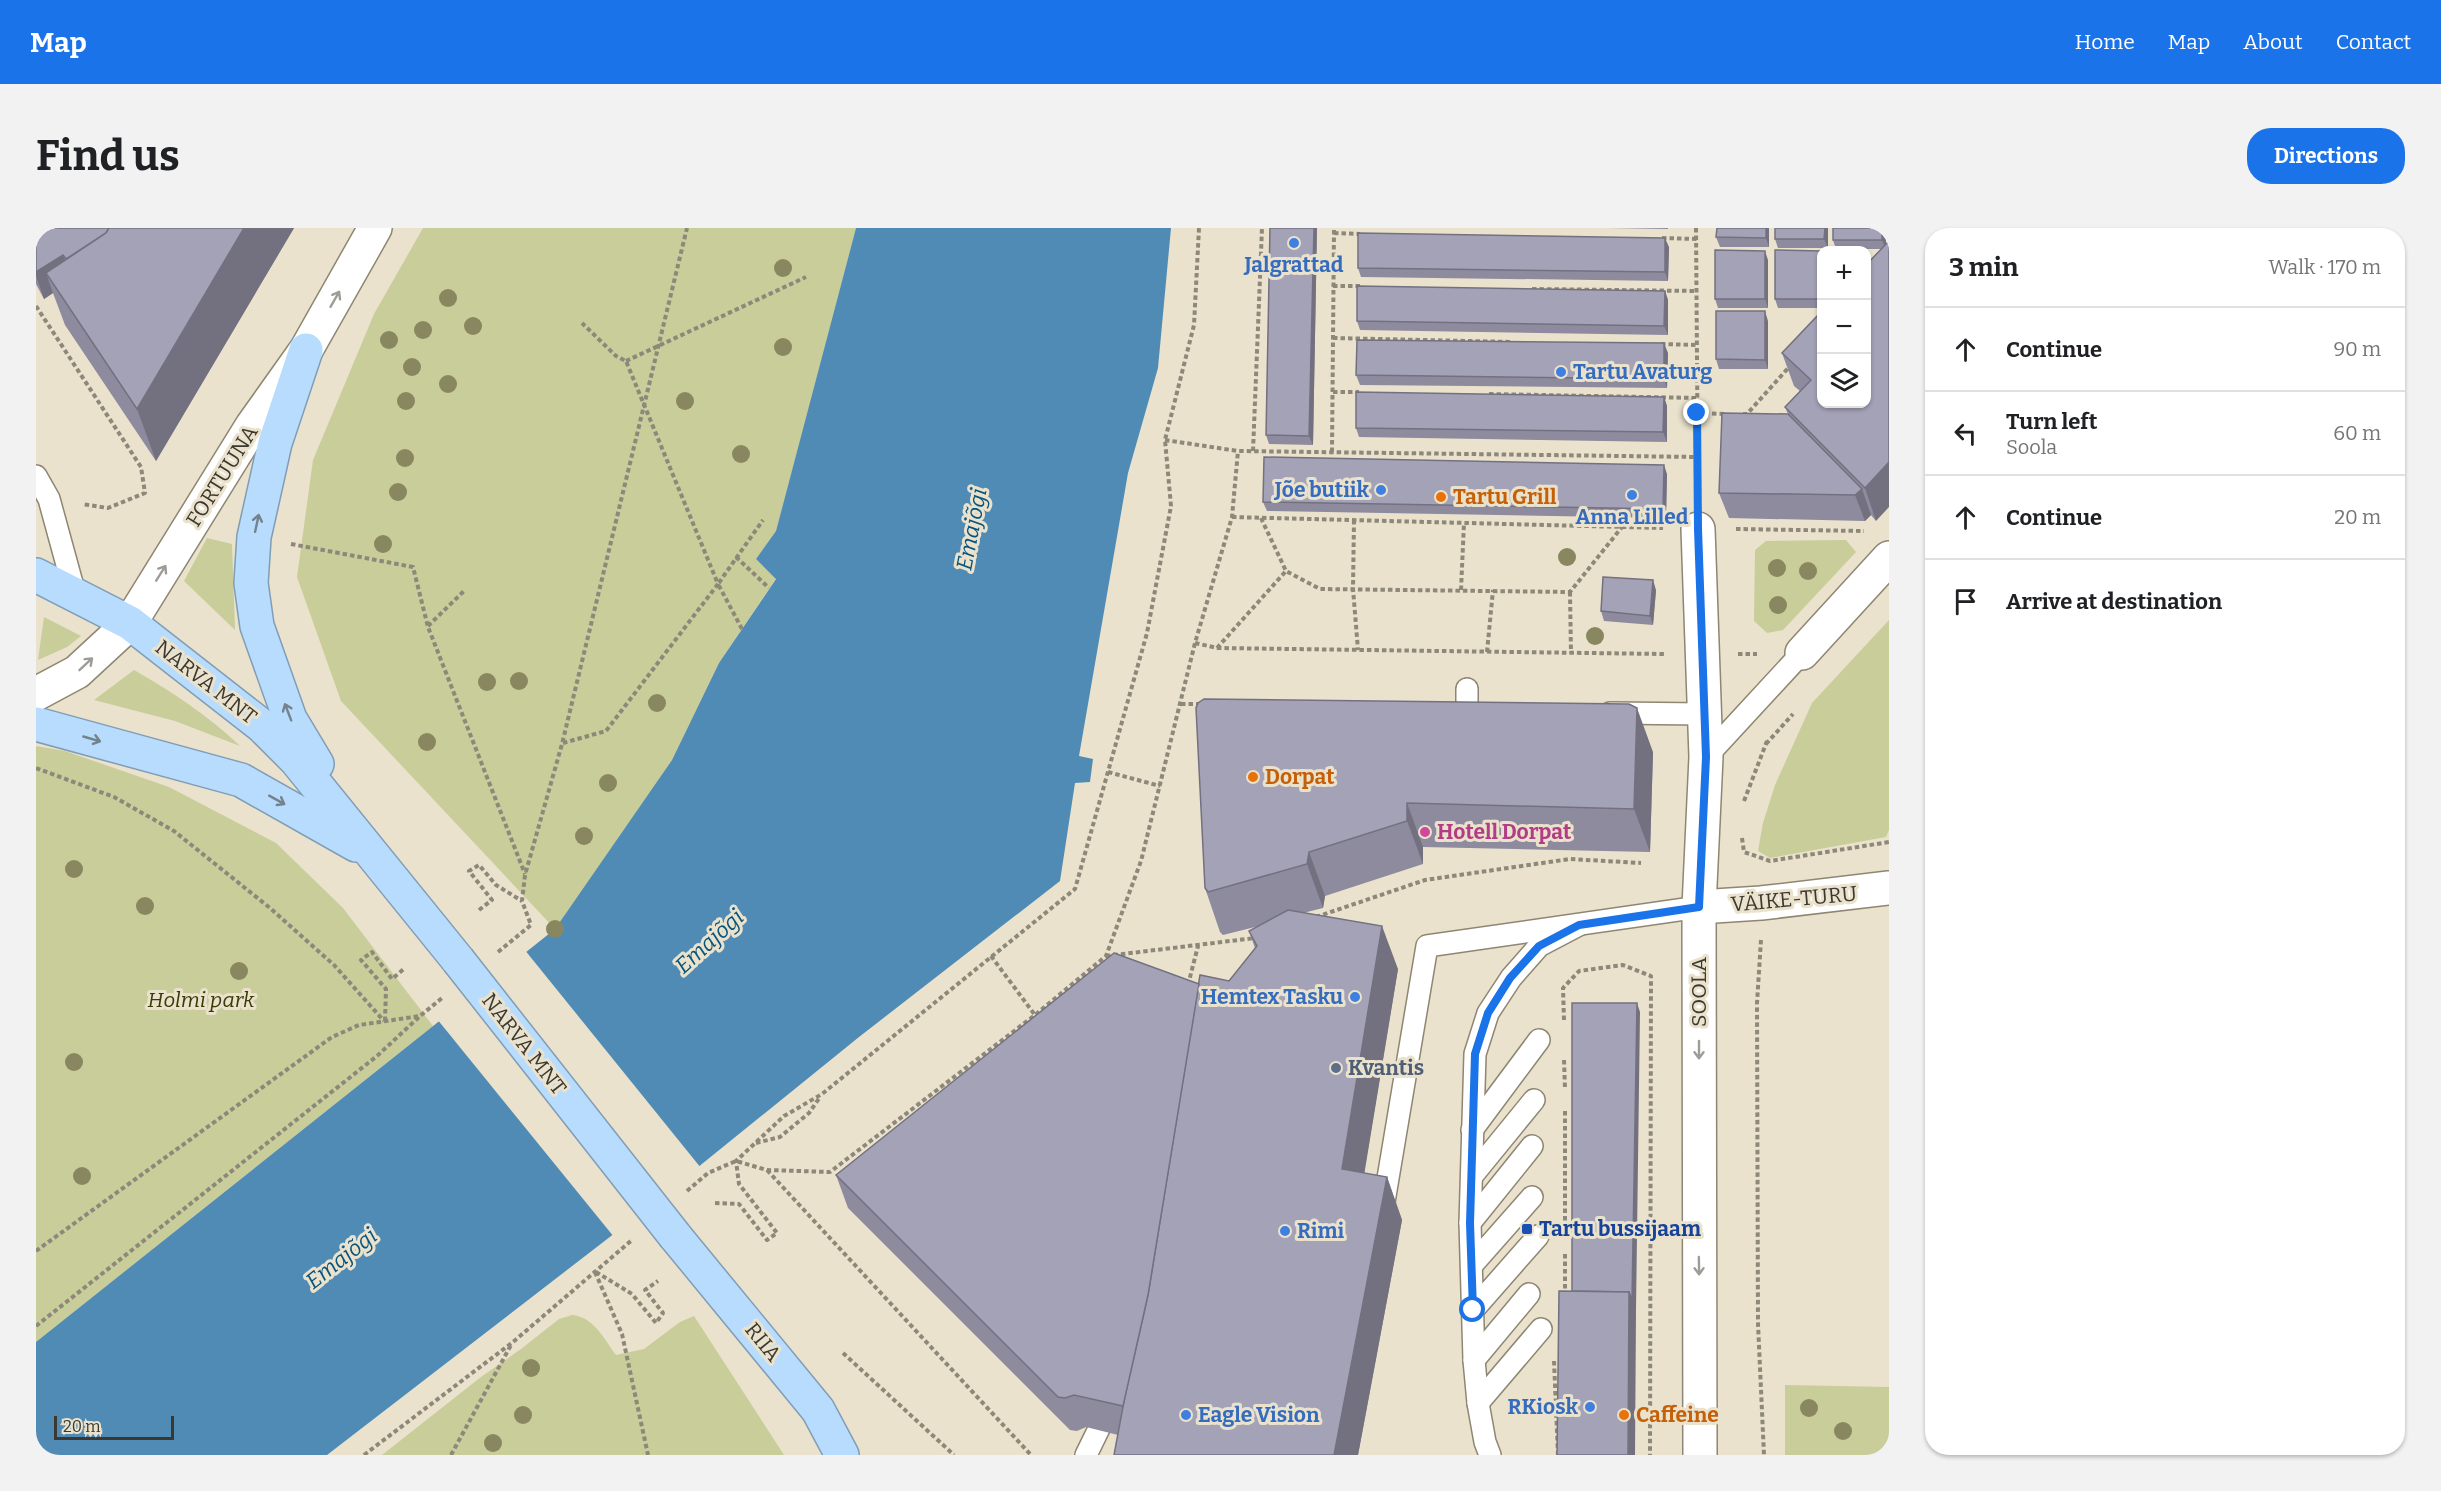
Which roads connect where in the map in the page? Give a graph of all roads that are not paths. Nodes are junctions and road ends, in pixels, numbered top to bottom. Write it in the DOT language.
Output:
graph roads {
  1 [pos="375,228"];
  2 [pos="306,350"];
  3 [pos="36,476"];
  4 [pos="1698,529"];
  5 [pos="1889,558"];
  6 [pos="36,575"];
  7 [pos="75,594"];
  8 [pos="130,622"];
  9 [pos="1802,653"];
  10 [pos="1467,689"];
  11 [pos="36,694"];
  12 [pos="1444,710"];
  13 [pos="1467,711"];
  14 [pos="1491,711"];
  15 [pos="1586,713"];
  16 [pos="1705,714"];
  17 [pos="36,724"];
  18 [pos="1706,757"];
  19 [pos="370,853"];
  20 [pos="1889,888"];
  21 [pos="1699,907"];
  22 [pos="1579,925"];
  23 [pos="1539,1040"];
  24 [pos="1534,1100"];
  25 [pos="1472,1130"];
  26 [pos="1532,1146"];
  27 [pos="1472,1176"];
  28 [pos="1532,1197"];
  29 [pos="1382,1216"];
  30 [pos="1470,1223"];
  31 [pos="675,1236"];
  32 [pos="1538,1236"];
  33 [pos="1472,1265"];
  34 [pos="1529,1294"];
  35 [pos="1473,1310"];
  36 [pos="1541,1329"];
  37 [pos="1474,1360"];
  38 [pos="1121,1383"];
  39 [pos="1478,1403"];
  40 [pos="842,1455"];
  41 [pos="1086,1455"];
  42 [pos="1490,1455"];
  43 [pos="1700,1455"];
  2 -- 1 [label="street, FORTUUNA, one-way"];
  8 -- 2 [label="street, FORTUUNA, one-way"];
  19 -- 2 [label="highway, one-way"];
  3 -- 7 [label="lane"];
  4 -- 16 [label="street, SOOLA"];
  5 -- 9 [label="street"];
  6 -- 7 [label="highway, NARVA MNT"];
  7 -- 8 [label="highway, NARVA MNT"];
  11 -- 8 [label="street, FORTUUNA, one-way"];
  8 -- 19 [label="highway, NARVA MNT"];
  9 -- 18 [label="lane"];
  10 -- 13 [label="lane"];
  12 -- 13 [label="lane"];
  13 -- 14 [label="lane"];
  15 -- 16 [label="lane"];
  16 -- 18 [label="street, SOOLA"];
  17 -- 19 [label="highway, NARVA MNT, one-way"];
  18 -- 21 [label="street, SOOLA"];
  19 -- 31 [label="highway, NARVA MNT, bridge"];
  20 -- 21 [label="street, VÄIKE-TURU"];
  21 -- 22 [label="lane"];
  21 -- 43 [label="street, SOOLA, one-way"];
  22 -- 25 [label="lane"];
  22 -- 29 [label="lane"];
  23 -- 25 [label="lane"];
  24 -- 27 [label="lane"];
  25 -- 27 [label="lane"];
  26 -- 30 [label="lane"];
  27 -- 30 [label="lane"];
  28 -- 33 [label="lane"];
  30 -- 33 [label="lane"];
  31 -- 40 [label="highway, RIIA"];
  32 -- 35 [label="lane"];
  33 -- 35 [label="lane"];
  34 -- 37 [label="lane"];
  35 -- 37 [label="lane"];
  36 -- 39 [label="lane"];
  37 -- 39 [label="lane"];
  38 -- 41 [label="lane"];
  39 -- 42 [label="lane"];
}
